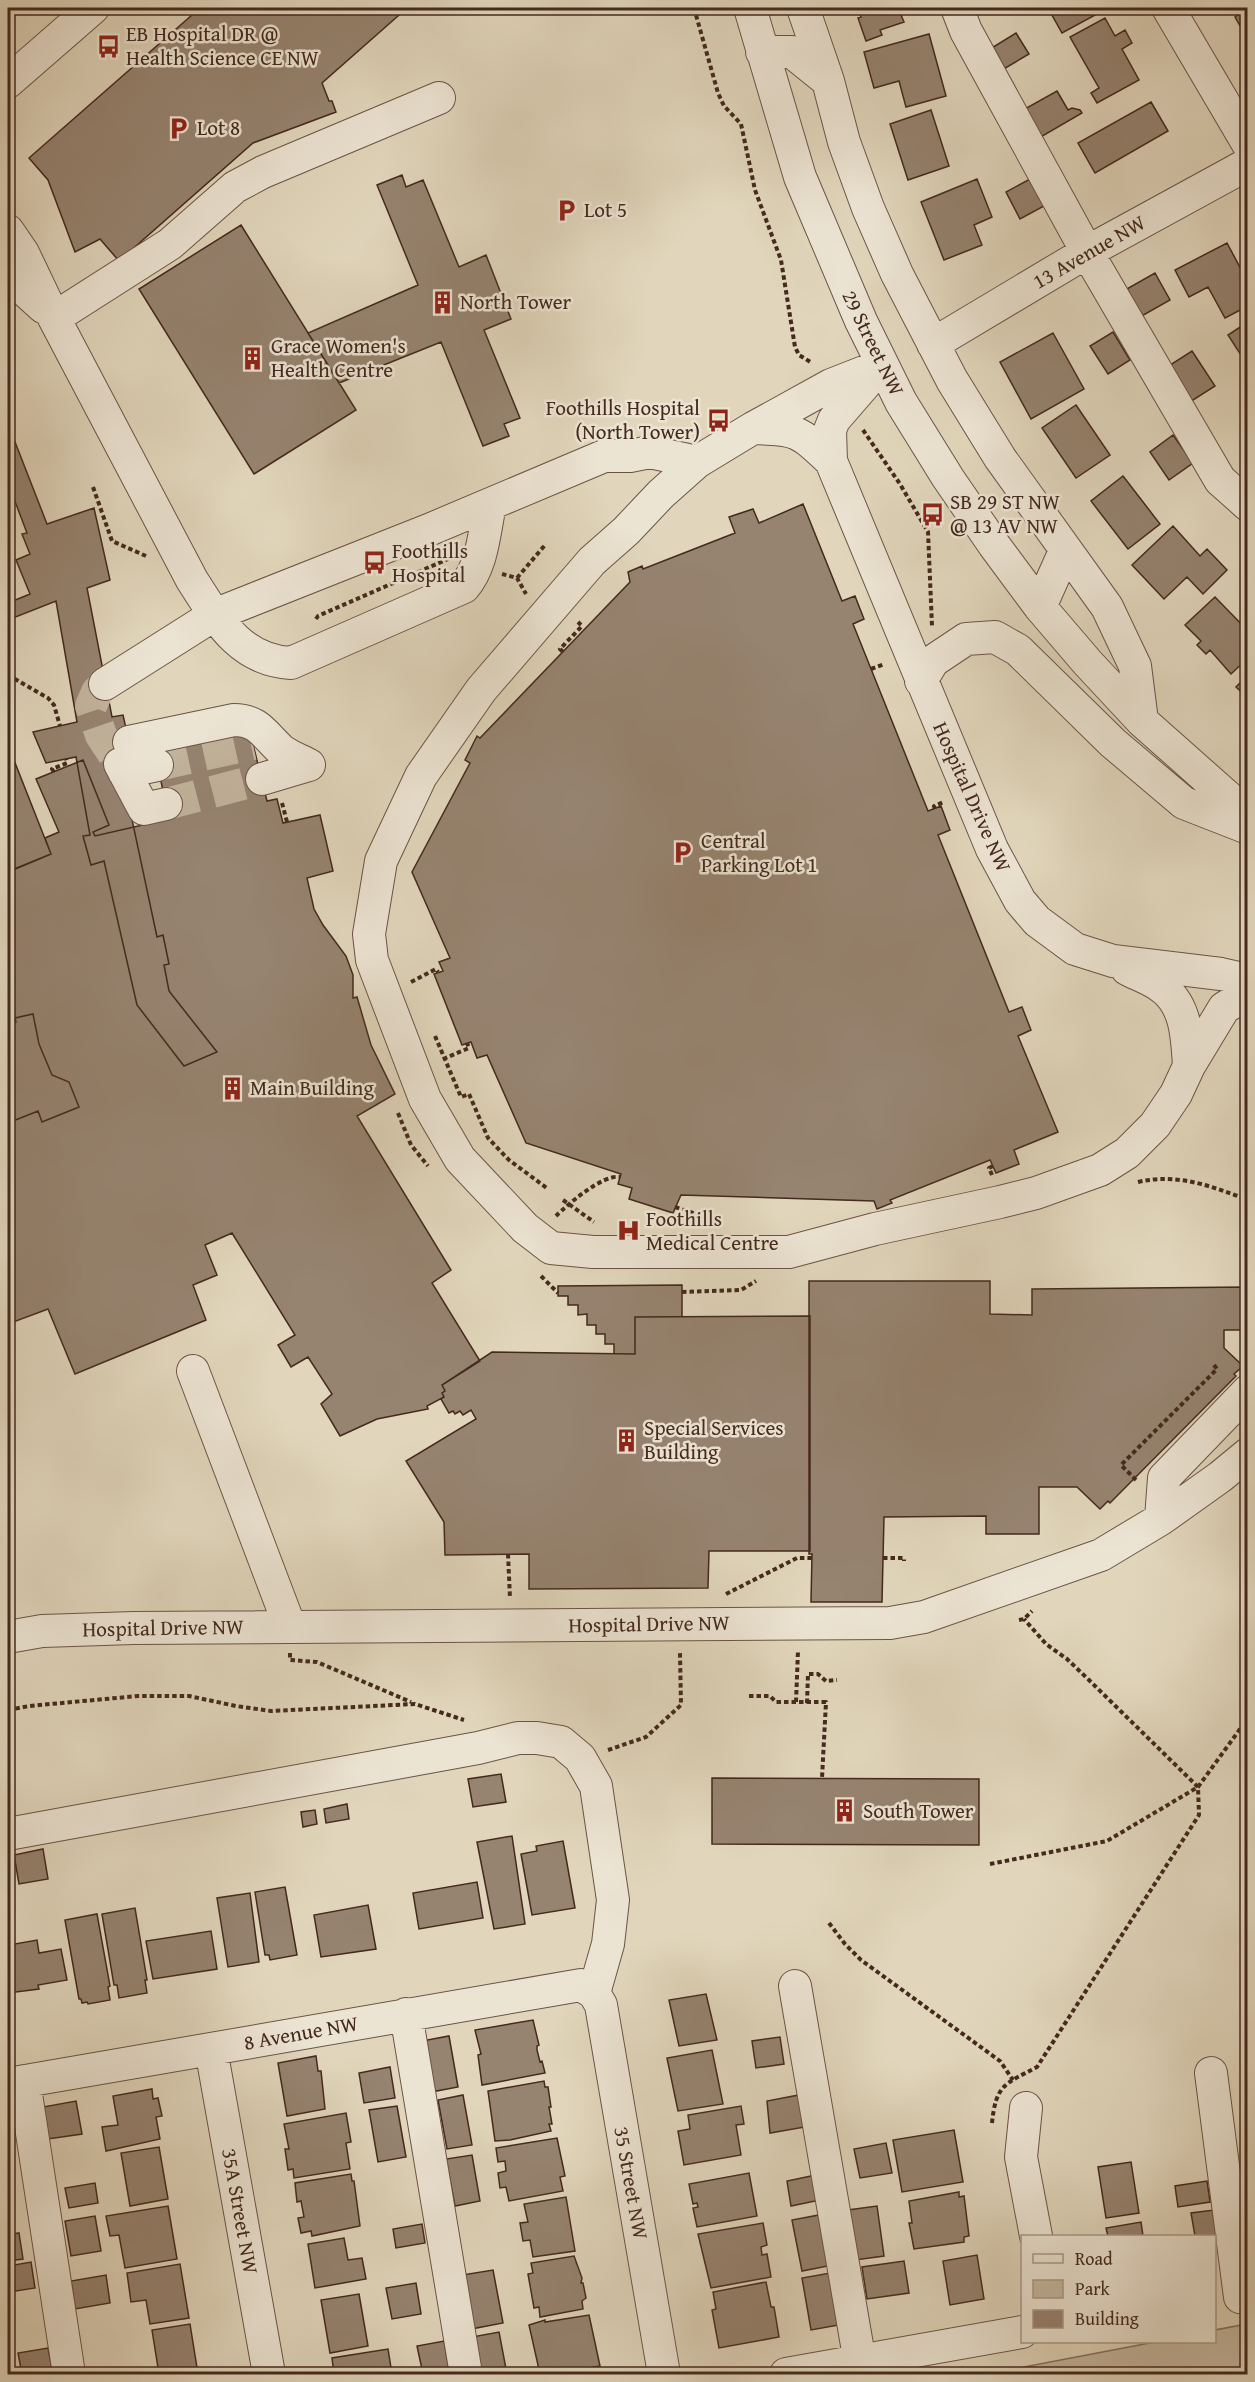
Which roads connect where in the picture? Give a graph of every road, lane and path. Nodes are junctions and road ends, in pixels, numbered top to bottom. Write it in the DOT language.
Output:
graph roads {
  1 [pos="93,8"];
  2 [pos="694,8"];
  3 [pos="750,8"];
  4 [pos="803,8"];
  5 [pos="957,8"];
  6 [pos="1168,8"];
  7 [pos="762,52"];
  8 [pos="828,81"];
  9 [pos="8,82"];
  10 [pos="439,98"];
  11 [pos="1248,144"];
  12 [pos="1248,164"];
  13 [pos="8,231"];
  14 [pos="1087,252"];
  15 [pos="8,275"];
  16 [pos="54,318"];
  17 [pos="933,344"];
  18 [pos="882,365"];
  19 [pos="817,368"];
  20 [pos="859,422"];
  21 [pos="753,428"];
  22 [pos="630,456"];
  23 [pos="831,460"];
  24 [pos="697,462"];
  25 [pos="93,487"];
  26 [pos="650,503"];
  27 [pos="490,505"];
  28 [pos="1248,505"];
  29 [pos="545,545"];
  30 [pos="1065,551"];
  31 [pos="153,559"];
  32 [pos="499,573"];
  33 [pos="517,578"];
  34 [pos="527,596"];
  35 [pos="1040,607"];
  36 [pos="214,615"];
  37 [pos="574,616"];
  38 [pos="932,627"];
  39 [pos="555,654"];
  40 [pos="8,675"];
  41 [pos="921,681"];
  42 [pos="105,684"];
  43 [pos="1142,721"];
  44 [pos="60,726"];
  45 [pos="66,759"];
  46 [pos="124,760"];
  47 [pos="157,765"];
  48 [pos="54,772"];
  49 [pos="271,787"];
  50 [pos="166,804"];
  51 [pos="1248,815"];
  52 [pos="287,822"];
  53 [pos="1248,828"];
  54 [pos="1113,961"];
  55 [pos="438,972"];
  56 [pos="408,974"];
  57 [pos="1248,980"];
  58 [pos="411,982"];
  59 [pos="405,985"];
  60 [pos="416,993"];
  61 [pos="1248,993"];
  62 [pos="430,1026"];
  63 [pos="467,1043"];
  64 [pos="444,1059"];
  65 [pos="438,1061"];
  66 [pos="1189,1066"];
  67 [pos="620,1178"];
  68 [pos="548,1189"];
  69 [pos="563,1200"];
  70 [pos="568,1204"];
  71 [pos="675,1207"];
  72 [pos="605,1222"];
  73 [pos="698,1222"];
  74 [pos="710,1222"];
  75 [pos="722,1222"];
  76 [pos="549,1223"];
  77 [pos="717,1228"];
  78 [pos="761,1277"];
  79 [pos="682,1292"];
  80 [pos="1214,1365"];
  81 [pos="193,1371"];
  82 [pos="1248,1391"];
  83 [pos="1248,1454"];
  84 [pos="1135,1479"];
  85 [pos="1161,1518"];
  86 [pos="508,1554"];
  87 [pos="813,1558"];
  88 [pos="883,1558"];
  89 [pos="904,1561"];
  90 [pos="718,1598"];
  91 [pos="510,1604"];
  92 [pos="1024,1619"];
  93 [pos="290,1627"];
  94 [pos="8,1637"];
  95 [pos="798,1645"];
  96 [pos="294,1661"];
  97 [pos="680,1663"];
  98 [pos="837,1680"];
  99 [pos="749,1696"];
  100 [pos="796,1702"];
  101 [pos="807,1702"];
  102 [pos="415,1704"];
  103 [pos="8,1710"];
  104 [pos="1248,1718"];
  105 [pos="466,1721"];
  106 [pos="606,1750"];
  107 [pos="822,1778"];
  108 [pos="1198,1787"];
  109 [pos="8,1834"];
  110 [pos="990,1864"];
  111 [pos="829,1923"];
  112 [pos="795,1986"];
  113 [pos="594,1993"];
  114 [pos="406,2014"];
  115 [pos="211,2049"];
  116 [pos="1211,2073"];
  117 [pos="16,2083"];
  118 [pos="1026,2108"];
  119 [pos="1036,2235"];
  120 [pos="1234,2298"];
  121 [pos="1021,2332"];
  122 [pos="861,2368"];
  123 [pos="69,2374"];
  124 [pos="269,2374"];
  125 [pos="466,2374"];
  126 [pos="664,2374"];
  127 [pos="786,2374"];
  1 -- 9 [label="street"];
  2 -- 19 [label="path"];
  3 -- 7 [label="street, 29 Street NW"];
  4 -- 8 [label="street"];
  5 -- 14 [label="street"];
  6 -- 11 [label="street"];
  7 -- 8 [label="street"];
  7 -- 18 [label="street, 29 Street NW"];
  8 -- 17 [label="street"];
  10 -- 16 [label="street"];
  12 -- 14 [label="street, 13 Avenue NW"];
  13 -- 16 [label="street"];
  14 -- 17 [label="street, 13 Avenue NW"];
  14 -- 28 [label="street"];
  15 -- 16 [label="street"];
  16 -- 36 [label="street"];
  17 -- 30 [label="street"];
  18 -- 21 [label="street"];
  18 -- 23 [label="street, Hospital Drive NW"];
  18 -- 35 [label="street, 29 Street NW"];
  20 -- 38 [label="path"];
  21 -- 23 [label="street, Hospital Drive NW"];
  21 -- 24 [label="street"];
  22 -- 24 [label="street"];
  22 -- 26 [label="street"];
  22 -- 27 [label="street"];
  23 -- 41 [label="street, Hospital Drive NW"];
  24 -- 26 [label="street"];
  25 -- 31 [label="path"];
  26 -- 66 [label="street"];
  27 -- 36 [label="street"];
  27 -- 36 [label="street"];
  29 -- 33 [label="path"];
  30 -- 35 [label="street"];
  30 -- 43 [label="street"];
  32 -- 33 [label="path"];
  33 -- 34 [label="path"];
  35 -- 43 [label="street, 29 Street NW"];
  36 -- 42 [label="street"];
  37 -- 39 [label="path"];
  40 -- 44 [label="path"];
  41 -- 53 [label="street"];
  41 -- 54 [label="street, Hospital Drive NW"];
  43 -- 51 [label="street, 29 Street NW"];
  45 -- 48 [label="path"];
  46 -- 47 [label="street"];
  46 -- 49 [label="street"];
  46 -- 50 [label="street"];
  49 -- 52 [label="path"];
  54 -- 57 [label="street, Hospital Drive NW"];
  54 -- 66 [label="street"];
  55 -- 58 [label="path"];
  56 -- 58 [label="path"];
  58 -- 59 [label="path"];
  58 -- 60 [label="path"];
  61 -- 66 [label="street"];
  62 -- 64 [label="path"];
  63 -- 64 [label="path"];
  64 -- 65 [label="path"];
  64 -- 68 [label="path"];
  67 -- 70 [label="path"];
  69 -- 70 [label="path"];
  70 -- 72 [label="path"];
  70 -- 76 [label="path"];
  71 -- 74 [label="path"];
  73 -- 74 [label="path"];
  74 -- 75 [label="path"];
  74 -- 77 [label="path"];
  78 -- 79 [label="path"];
  80 -- 84 [label="path"];
  81 -- 93 [label="street"];
  82 -- 85 [label="street"];
  83 -- 85 [label="street, Hospital Drive NW"];
  85 -- 93 [label="street, Hospital Drive NW"];
  86 -- 91 [label="path"];
  87 -- 90 [label="path"];
  88 -- 89 [label="path"];
  92 -- 108 [label="path"];
  93 -- 94 [label="street, Hospital Drive NW"];
  95 -- 100 [label="path"];
  96 -- 102 [label="path"];
  97 -- 106 [label="path"];
  98 -- 101 [label="path"];
  99 -- 100 [label="path"];
  100 -- 101 [label="path"];
  101 -- 107 [label="path"];
  102 -- 103 [label="path"];
  102 -- 105 [label="path"];
  104 -- 108 [label="path"];
  108 -- 110 [label="path"];
  108 -- 111 [label="path"];
  109 -- 113 [label="street"];
  112 -- 122 [label="street"];
  113 -- 114 [label="street, 8 Avenue NW"];
  113 -- 126 [label="street, 35 Street NW"];
  114 -- 115 [label="street, 8 Avenue NW"];
  114 -- 125 [label="street"];
  115 -- 117 [label="street, 8 Avenue NW"];
  115 -- 124 [label="street, 35A Street NW"];
  116 -- 120 [label="street"];
  117 -- 123 [label="street"];
  118 -- 119 [label="street"];
  121 -- 122 [label="street"];
  122 -- 127 [label="street"];
}
